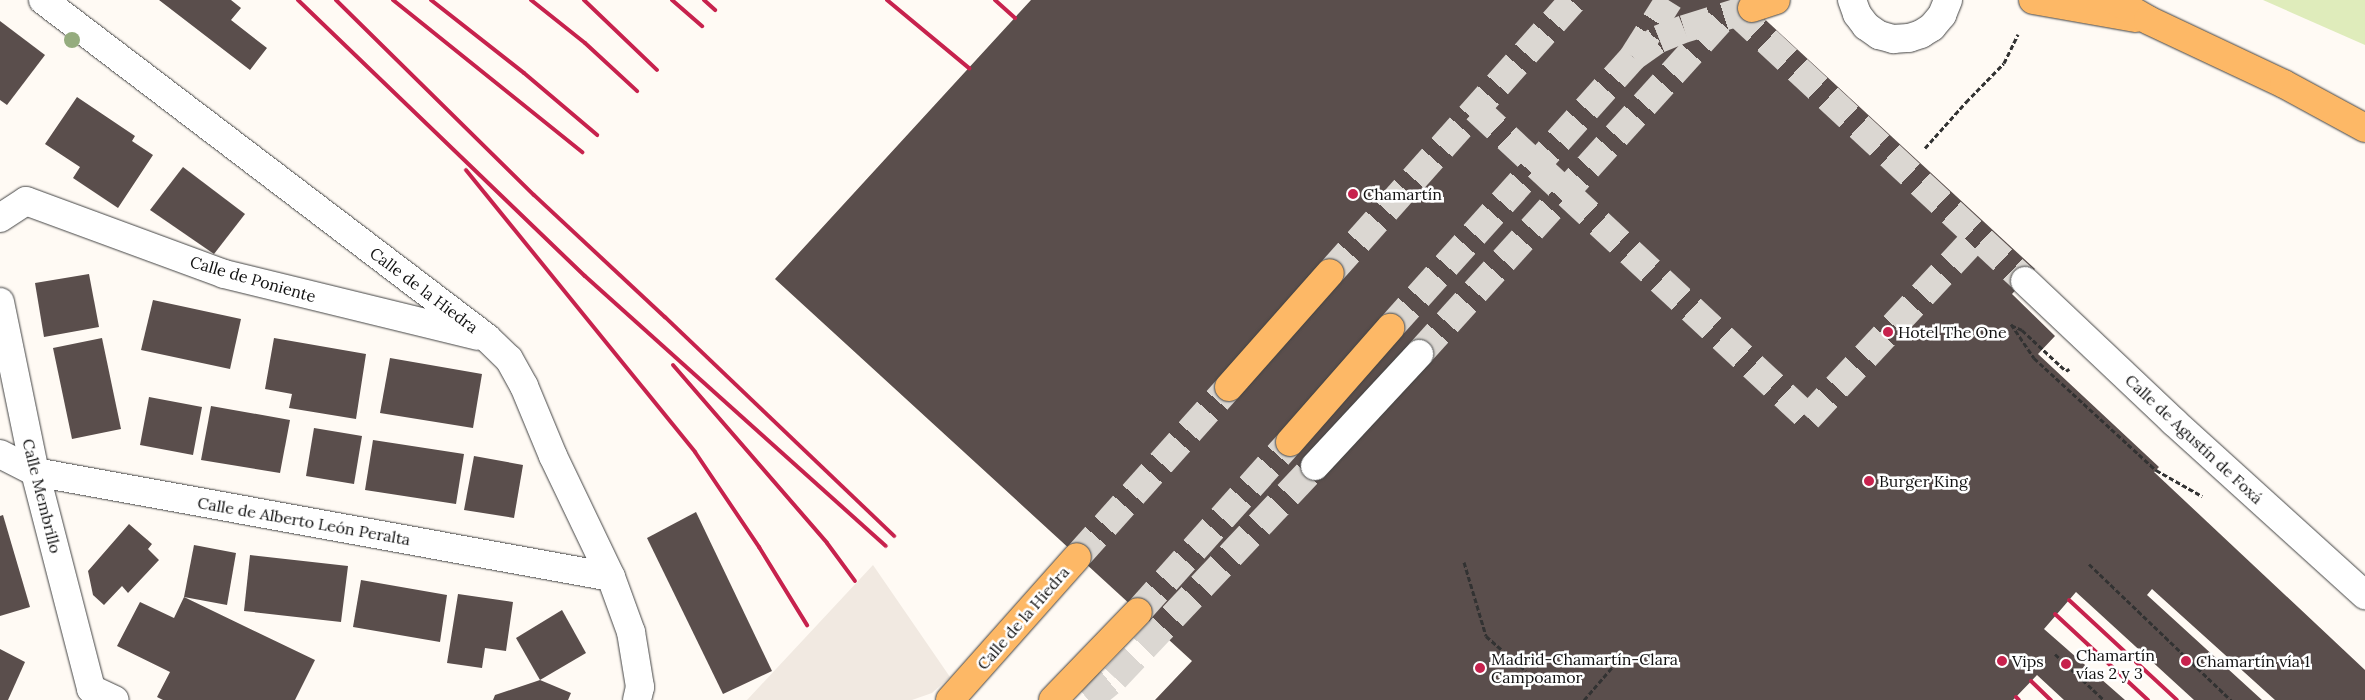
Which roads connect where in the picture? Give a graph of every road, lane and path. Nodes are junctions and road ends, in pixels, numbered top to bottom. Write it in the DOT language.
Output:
graph roads {
  1 [pos="43,0"];
  2 [pos="1852,0"];
  3 [pos="1948,0"];
  4 [pos="2033,0"];
  5 [pos="2114,0"];
  6 [pos="2148,20"];
  7 [pos="2018,34"];
  8 [pos="2365,128"];
  9 [pos="1925,148"];
  10 [pos="0,218"];
  11 [pos="1330,273"];
  12 [pos="2024,281"];
  13 [pos="0,302"];
  14 [pos="2011,324"];
  15 [pos="1390,328"];
  16 [pos="487,338"];
  17 [pos="1419,354"];
  18 [pos="1229,387"];
  19 [pos="1290,442"];
  20 [pos="0,454"];
  21 [pos="1315,466"];
  22 [pos="35,472"];
  23 [pos="2208,499"];
  24 [pos="1077,557"];
  25 [pos="1464,562"];
  26 [pos="2089,564"];
  27 [pos="611,577"];
  28 [pos="2365,596"];
  29 [pos="1138,612"];
  30 [pos="2055,654"];
  31 [pos="1622,657"];
  32 [pos="1526,671"];
  33 [pos="965,689"];
  34 [pos="97,696"];
  35 [pos="637,700"];
  36 [pos="950,700"];
  37 [pos="1053,700"];
  38 [pos="1584,700"];
  39 [pos="2104,700"];
  40 [pos="2231,700"];
  1 -- 16 [label="street, Calle de la Hiedra"];
  2 -- 3 [label="street"];
  4 -- 6 [label="main road"];
  5 -- 6 [label="main road"];
  6 -- 8 [label="main road"];
  7 -- 9 [label="path"];
  10 -- 16 [label="street, Calle de Poniente"];
  11 -- 18 [label="main road"];
  12 -- 28 [label="street, Calle de Agustín de Foxá"];
  13 -- 22 [label="street, Calle Membrillo"];
  14 -- 23 [label="path"];
  15 -- 19 [label="main road"];
  16 -- 27 [label="street, Calle de la Hiedra"];
  17 -- 21 [label="street"];
  20 -- 22 [label="street, Calle de Alberto León Peralta"];
  22 -- 27 [label="street, Calle de Alberto León Peralta"];
  22 -- 34 [label="street, Calle Membrillo"];
  24 -- 33 [label="main road, Calle de la Hiedra"];
  25 -- 32 [label="path"];
  26 -- 40 [label="path"];
  27 -- 35 [label="street, Calle de la Hiedra"];
  29 -- 37 [label="main road"];
  30 -- 39 [label="path"];
  31 -- 38 [label="path"];
  33 -- 36 [label="main road, Calle de la Hiedra"];
}
